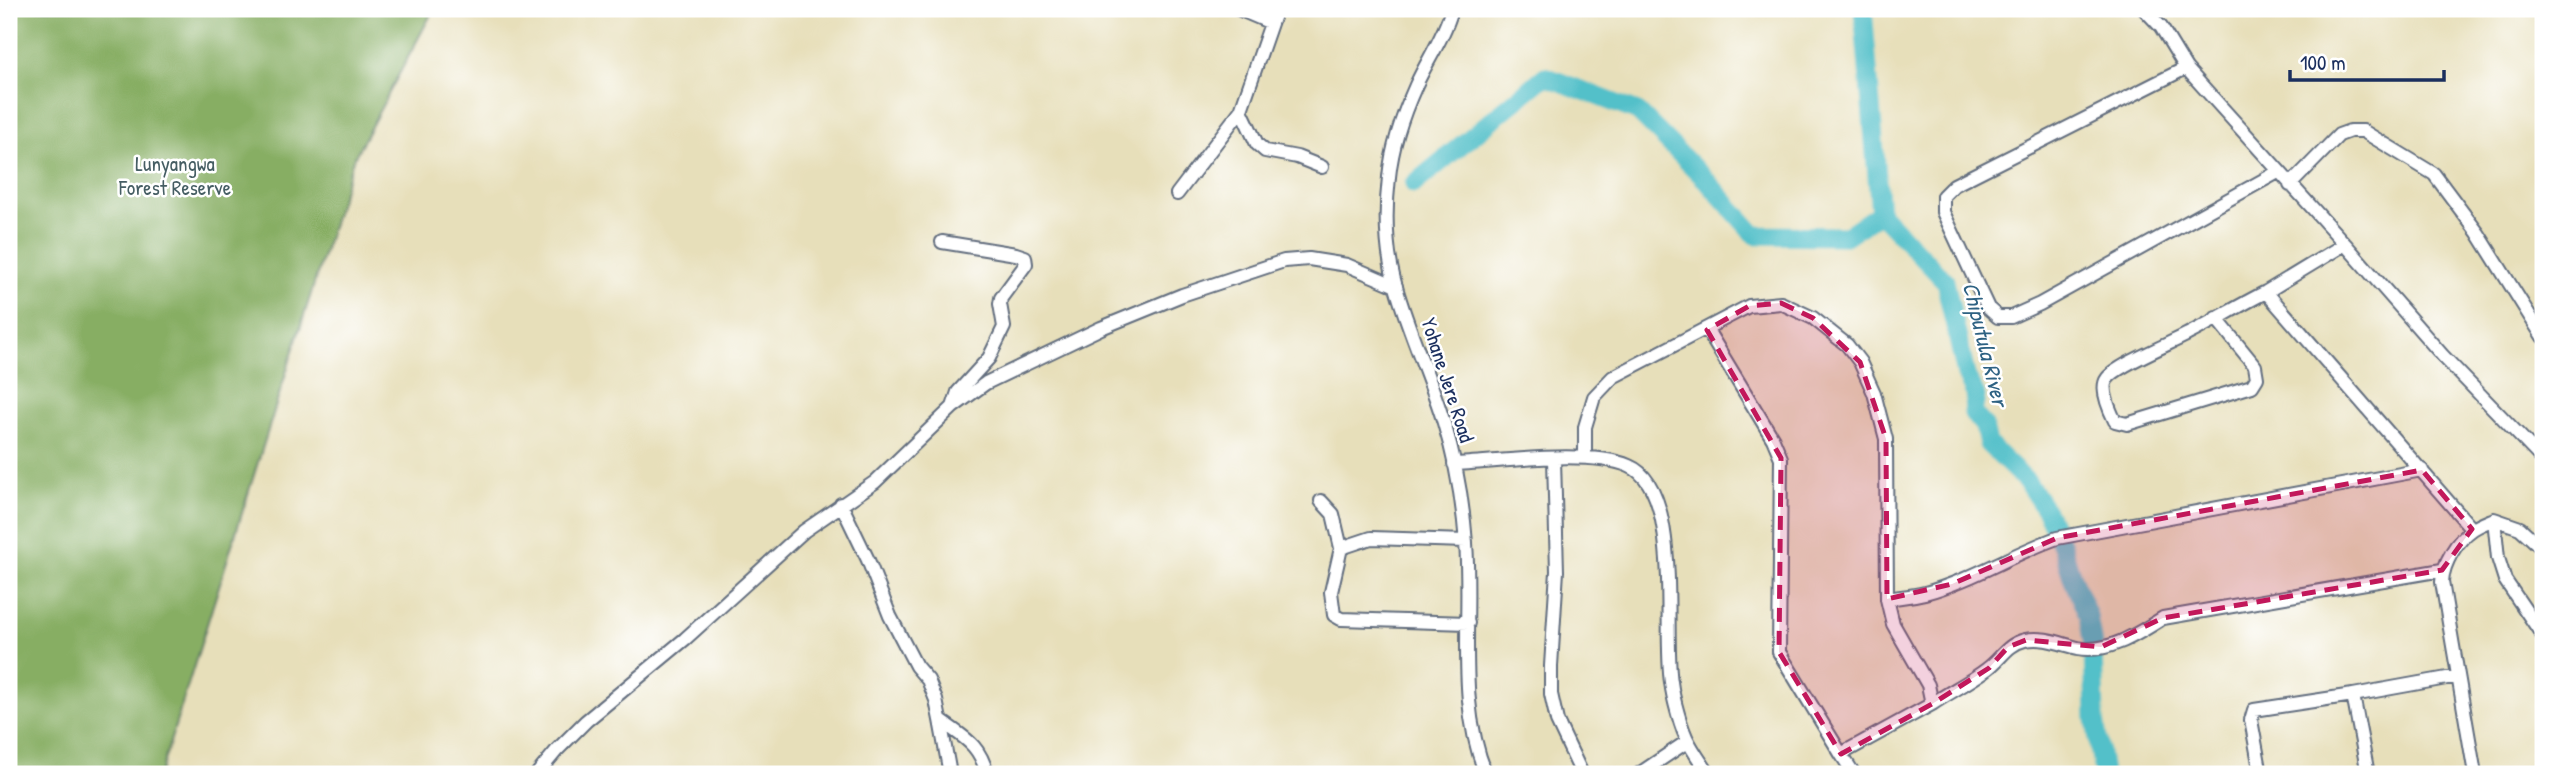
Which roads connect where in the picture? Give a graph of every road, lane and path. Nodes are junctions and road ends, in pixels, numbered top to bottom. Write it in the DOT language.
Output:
graph roads {
  1 [pos="1238,9"];
  2 [pos="1276,9"];
  3 [pos="1452,9"];
  4 [pos="2144,9"];
  5 [pos="1270,23"];
  6 [pos="2186,68"];
  7 [pos="1241,110"];
  8 [pos="1322,167"];
  9 [pos="2278,172"];
  10 [pos="2290,185"];
  11 [pos="1177,194"];
  12 [pos="942,242"];
  13 [pos="2345,244"];
  14 [pos="1396,286"];
  15 [pos="2266,292"];
  16 [pos="2216,318"];
  17 [pos="1707,330"];
  18 [pos="2543,337"];
  19 [pos="953,407"];
  20 [pos="1585,457"];
  21 [pos="1554,459"];
  22 [pos="2543,460"];
  23 [pos="1454,464"];
  24 [pos="2422,470"];
  25 [pos="1321,501"];
  26 [pos="841,504"];
  27 [pos="2494,519"];
  28 [pos="2472,529"];
  29 [pos="1466,541"];
  30 [pos="1341,548"];
  31 [pos="2543,549"];
  32 [pos="2442,570"];
  33 [pos="1887,599"];
  34 [pos="1468,622"];
  35 [pos="2543,636"];
  36 [pos="2458,676"];
  37 [pos="2353,695"];
  38 [pos="1932,704"];
  39 [pos="940,720"];
  40 [pos="1688,741"];
  41 [pos="1842,754"];
  42 [pos="537,774"];
  43 [pos="950,774"];
  44 [pos="987,774"];
  45 [pos="1486,774"];
  46 [pos="1582,774"];
  47 [pos="1639,774"];
  48 [pos="1709,774"];
  49 [pos="1854,774"];
  50 [pos="2261,774"];
  51 [pos="2368,774"];
  52 [pos="2475,774"];
  1 -- 5 [label="street"];
  2 -- 5 [label="street"];
  3 -- 14 [label="street, Yohane Jere Road"];
  4 -- 6 [label="street"];
  5 -- 7 [label="street"];
  6 -- 9 [label="street"];
  6 -- 9 [label="street"];
  7 -- 8 [label="street"];
  7 -- 11 [label="street"];
  9 -- 10 [label="street"];
  10 -- 13 [label="street"];
  10 -- 18 [label="street"];
  12 -- 19 [label="street"];
  13 -- 15 [label="street"];
  13 -- 22 [label="street"];
  14 -- 19 [label="street"];
  14 -- 23 [label="street, Yohane Jere Road"];
  15 -- 16 [label="street"];
  15 -- 24 [label="street"];
  16 -- 16 [label="street"];
  17 -- 20 [label="street"];
  17 -- 33 [label="street"];
  17 -- 41 [label="street"];
  19 -- 26 [label="street"];
  20 -- 21 [label="street"];
  20 -- 40 [label="street"];
  21 -- 23 [label="street"];
  21 -- 46 [label="street"];
  23 -- 29 [label="street, Yohane Jere Road"];
  24 -- 28 [label="street"];
  24 -- 33 [label="street"];
  25 -- 30 [label="street"];
  26 -- 39 [label="street"];
  26 -- 42 [label="street"];
  27 -- 28 [label="street"];
  27 -- 31 [label="street"];
  27 -- 35 [label="street"];
  28 -- 32 [label="street"];
  29 -- 30 [label="street"];
  29 -- 34 [label="street, Yohane Jere Road"];
  30 -- 34 [label="street"];
  32 -- 36 [label="street"];
  32 -- 38 [label="street"];
  33 -- 38 [label="street"];
  34 -- 45 [label="street, Yohane Jere Road"];
  36 -- 37 [label="street"];
  36 -- 52 [label="street"];
  37 -- 50 [label="street"];
  37 -- 51 [label="street"];
  38 -- 41 [label="street"];
  39 -- 43 [label="street"];
  39 -- 44 [label="street"];
  40 -- 47 [label="street"];
  40 -- 48 [label="street"];
  41 -- 49 [label="street"];
}
